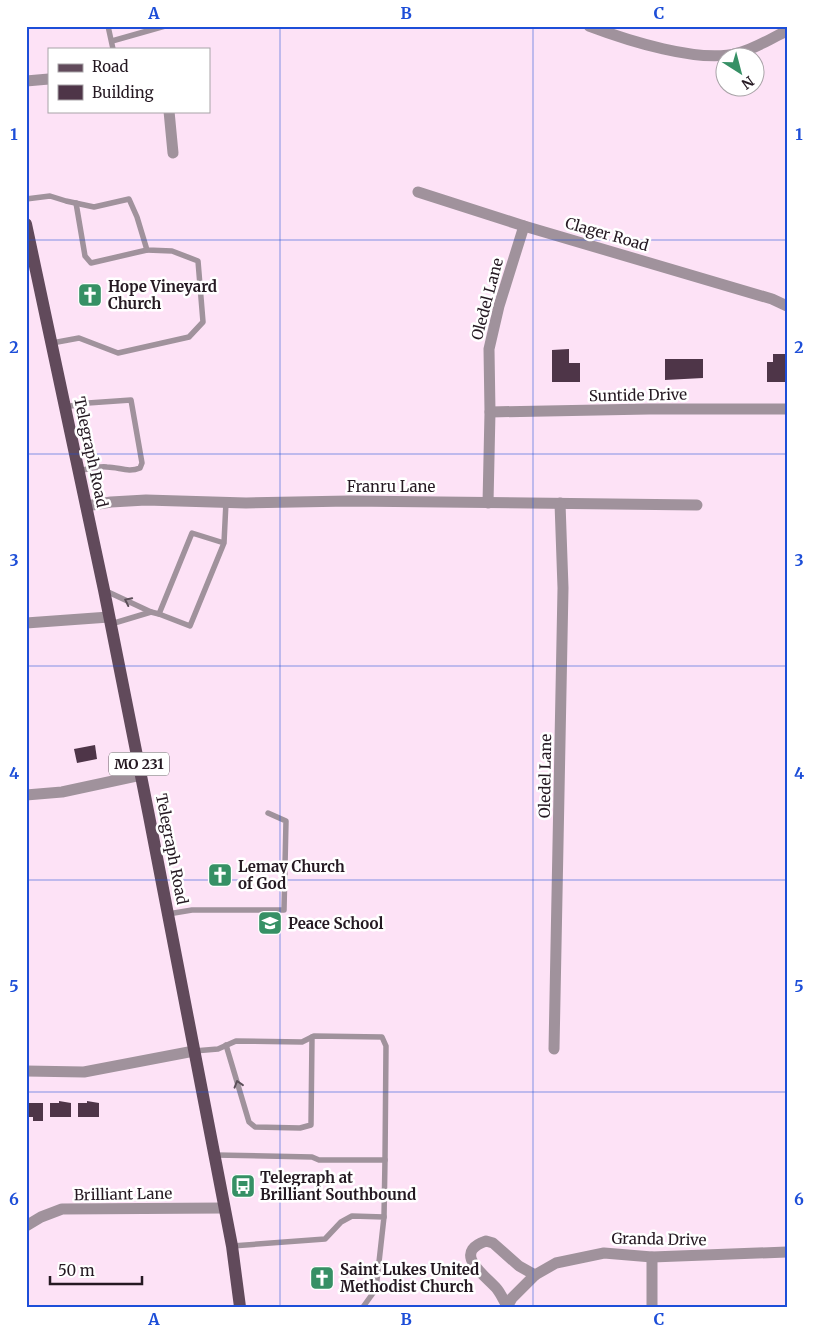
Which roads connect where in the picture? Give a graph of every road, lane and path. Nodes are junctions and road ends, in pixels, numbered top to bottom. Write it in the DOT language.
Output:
graph roads {
  1 [pos="108,26"];
  2 [pos="165,26"];
  3 [pos="589,26"];
  4 [pos="787,31"];
  5 [pos="112,41"];
  6 [pos="113,48"];
  7 [pos="48,79"];
  8 [pos="26,81"];
  9 [pos="169,112"];
  10 [pos="172,153"];
  11 [pos="418,192"];
  12 [pos="26,200"];
  13 [pos="76,203"];
  14 [pos="26,224"];
  15 [pos="524,226"];
  16 [pos="147,250"];
  17 [pos="787,306"];
  18 [pos="51,343"];
  19 [pos="65,408"];
  20 [pos="787,409"];
  21 [pos="490,412"];
  22 [pos="79,472"];
  23 [pos="226,502"];
  24 [pos="488,503"];
  25 [pos="560,503"];
  26 [pos="697,505"];
  27 [pos="86,506"];
  28 [pos="224,543"];
  29 [pos="104,590"];
  30 [pos="151,612"];
  31 [pos="159,614"];
  32 [pos="110,621"];
  33 [pos="26,623"];
  34 [pos="141,775"];
  35 [pos="26,795"];
  36 [pos="268,812"];
  37 [pos="168,914"];
  38 [pos="312,1037"];
  39 [pos="226,1045"];
  40 [pos="554,1049"];
  41 [pos="194,1051"];
  42 [pos="26,1071"];
  43 [pos="214,1155"];
  44 [pos="385,1160"];
  45 [pos="224,1208"];
  46 [pos="384,1217"];
  47 [pos="26,1226"];
  48 [pos="232,1246"];
  49 [pos="787,1252"];
  50 [pos="652,1257"];
  51 [pos="535,1274"];
  52 [pos="507,1306"];
  53 [pos="240,1307"];
  54 [pos="364,1307"];
  55 [pos="652,1307"];
  1 -- 5 [label="lane"];
  2 -- 5 [label="lane"];
  3 -- 4 [label="street"];
  5 -- 6 [label="lane"];
  7 -- 8 [label="street"];
  9 -- 10 [label="street"];
  11 -- 15 [label="street, Clager Road"];
  12 -- 13 [label="lane"];
  13 -- 16 [label="lane"];
  13 -- 16 [label="lane"];
  14 -- 18 [label="main road, Telegraph Road / MO 231"];
  15 -- 17 [label="street, Clager Road"];
  15 -- 21 [label="street, Oledel Lane"];
  16 -- 18 [label="lane"];
  18 -- 19 [label="main road, Telegraph Road / MO 231"];
  19 -- 22 [label="main road, Telegraph Road / MO 231"];
  19 -- 22 [label="lane"];
  20 -- 21 [label="street, Suntide Drive"];
  21 -- 24 [label="street, Oledel Lane"];
  22 -- 27 [label="main road, Telegraph Road / MO 231"];
  23 -- 24 [label="street, Franru Lane"];
  23 -- 27 [label="street, Franru Lane"];
  23 -- 28 [label="lane"];
  24 -- 25 [label="street, Franru Lane"];
  25 -- 26 [label="street, Franru Lane"];
  25 -- 40 [label="street, Oledel Lane"];
  27 -- 29 [label="main road, Telegraph Road / MO 231"];
  28 -- 31 [label="lane"];
  28 -- 31 [label="lane"];
  30 -- 29 [label="lane, one-way"];
  29 -- 32 [label="main road, Telegraph Road / MO 231"];
  30 -- 31 [label="lane"];
  30 -- 32 [label="lane"];
  32 -- 33 [label="street"];
  32 -- 34 [label="main road, Telegraph Road / MO 231"];
  34 -- 35 [label="street"];
  34 -- 37 [label="main road, Telegraph Road / MO 231"];
  36 -- 37 [label="lane"];
  37 -- 41 [label="main road, Telegraph Road / MO 231"];
  38 -- 39 [label="lane"];
  38 -- 39 [label="lane, one-way"];
  38 -- 44 [label="lane"];
  39 -- 41 [label="lane"];
  41 -- 42 [label="street"];
  41 -- 43 [label="main road, Telegraph Road / MO 231"];
  43 -- 44 [label="lane"];
  43 -- 45 [label="main road, Telegraph Road / MO 231"];
  44 -- 46 [label="lane"];
  45 -- 47 [label="street, Brilliant Lane"];
  45 -- 48 [label="main road, Telegraph Road / MO 231"];
  46 -- 48 [label="lane"];
  46 -- 54 [label="lane"];
  48 -- 53 [label="main road, Telegraph Road / MO 231"];
  49 -- 50 [label="street, Granda Drive"];
  50 -- 51 [label="street, Granda Drive"];
  50 -- 55 [label="street"];
  51 -- 52 [label="street, Granda Drive"];
  51 -- 52 [label="street, Granda Drive"];
}
